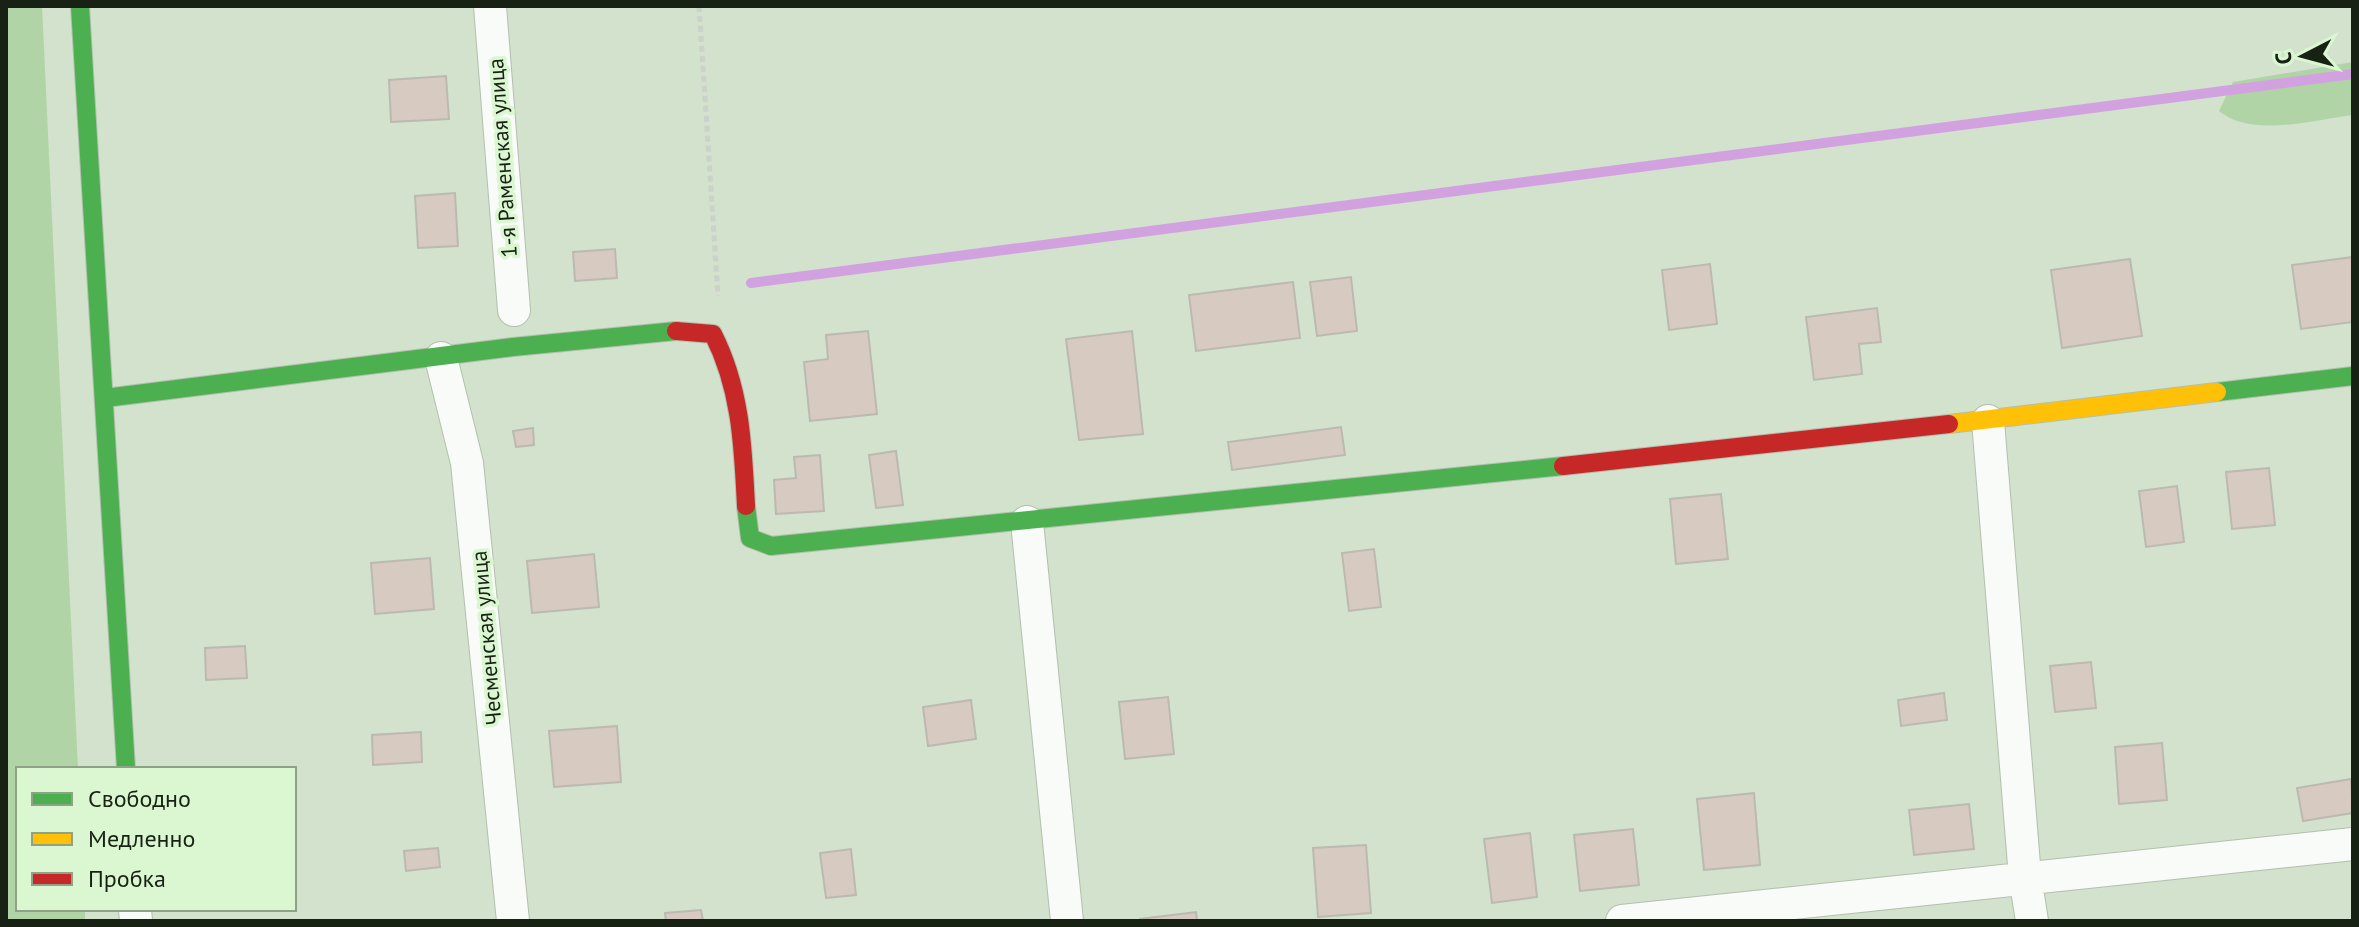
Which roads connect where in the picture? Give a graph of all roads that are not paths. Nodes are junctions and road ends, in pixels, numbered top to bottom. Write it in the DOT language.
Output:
graph roads {
  1 [pos="80,6"];
  2 [pos="490,6"];
  3 [pos="514,310"];
  4 [pos="441,358"];
  5 [pos="2353,376"];
  6 [pos="105,398"];
  7 [pos="1988,421"];
  8 [pos="1027,522"];
  9 [pos="126,767"];
  10 [pos="2353,844"];
  11 [pos="2025,877"];
  12 [pos="513,921"];
  13 [pos="1067,921"];
  14 [pos="1622,921"];
  15 [pos="2032,921"];
  1 -- 6 [label="street"];
  2 -- 3 [label="street, 1-я Раменская улица"];
  4 -- 6 [label="street"];
  4 -- 8 [label="street"];
  4 -- 12 [label="street, Чесменская улица"];
  5 -- 7 [label="street"];
  6 -- 9 [label="street"];
  7 -- 8 [label="street"];
  7 -- 11 [label="street"];
  8 -- 13 [label="street"];
  10 -- 11 [label="street"];
  11 -- 14 [label="street"];
  11 -- 15 [label="street"];
}
